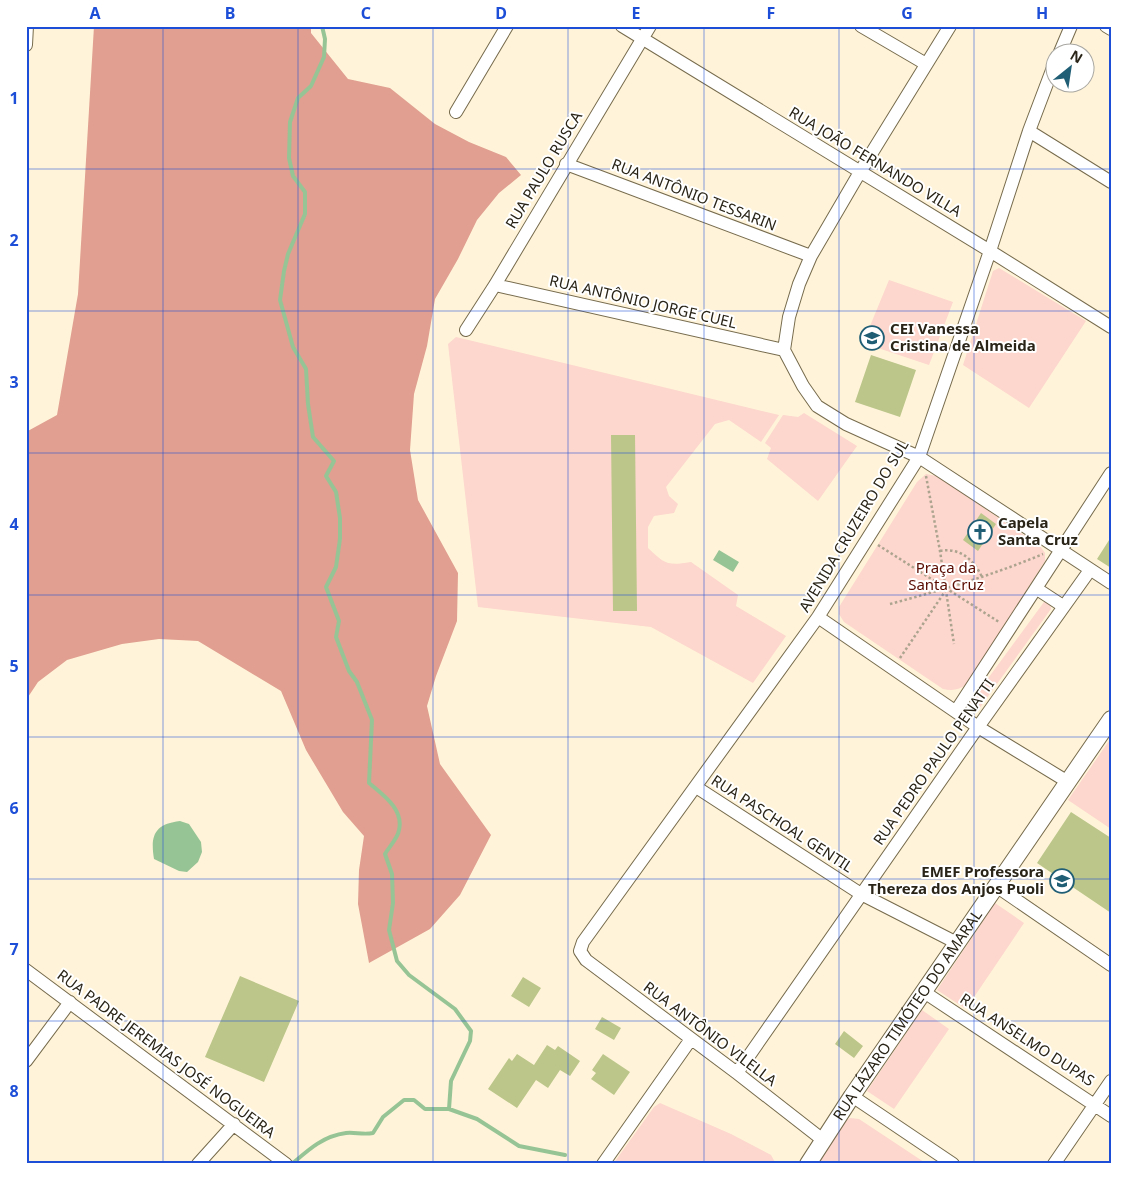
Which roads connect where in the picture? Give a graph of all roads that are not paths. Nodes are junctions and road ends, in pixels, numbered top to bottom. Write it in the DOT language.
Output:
graph roads {
  1 [pos="27,26"];
  2 [pos="507,26"];
  3 [pos="622,26"];
  4 [pos="650,26"];
  5 [pos="861,26"];
  6 [pos="950,26"];
  7 [pos="1071,26"];
  8 [pos="1106,26"];
  9 [pos="1111,29"];
  10 [pos="642,38"];
  11 [pos="1064,42"];
  12 [pos="26,45"];
  13 [pos="926,64"];
  14 [pos="1044,91"];
  15 [pos="456,112"];
  16 [pos="1029,131"];
  17 [pos="566,164"];
  18 [pos="860,172"];
  19 [pos="1111,182"];
  20 [pos="990,251"];
  21 [pos="811,256"];
  22 [pos="495,285"];
  23 [pos="1111,327"];
  24 [pos="466,330"];
  25 [pos="784,350"];
  26 [pos="919,457"];
  27 [pos="1111,474"];
  28 [pos="1061,550"];
  29 [pos="1090,570"];
  30 [pos="1111,583"];
  31 [pos="1037,589"];
  32 [pos="1063,606"];
  33 [pos="818,618"];
  34 [pos="956,711"];
  35 [pos="1111,719"];
  36 [pos="978,727"];
  37 [pos="1068,782"];
  38 [pos="696,787"];
  39 [pos="996,886"];
  40 [pos="861,894"];
  41 [pos="957,943"];
  42 [pos="580,951"];
  43 [pos="1111,965"];
  44 [pos="26,970"];
  45 [pos="924,992"];
  46 [pos="70,1002"];
  47 [pos="691,1039"];
  48 [pos="26,1061"];
  49 [pos="737,1073"];
  50 [pos="1111,1082"];
  51 [pos="852,1096"];
  52 [pos="1094,1105"];
  53 [pos="1111,1116"];
  54 [pos="234,1124"];
  55 [pos="823,1140"];
  56 [pos="198,1164"];
  57 [pos="286,1164"];
  58 [pos="603,1164"];
  59 [pos="808,1164"];
  60 [pos="953,1164"];
  61 [pos="1054,1164"];
  1 -- 12 [label="street"];
  2 -- 15 [label="street"];
  3 -- 10 [label="street, RUA JOÃO FERNANDO VILLA"];
  4 -- 10 [label="street, RUA PAULO RUSCA"];
  5 -- 13 [label="street"];
  6 -- 13 [label="street"];
  7 -- 11 [label="street"];
  8 -- 9 [label="street"];
  10 -- 17 [label="street, RUA PAULO RUSCA"];
  10 -- 18 [label="street, RUA JOÃO FERNANDO VILLA"];
  13 -- 18 [label="street"];
  14 -- 16 [label="street, AVENIDA CRUZEIRO DO SUL"];
  16 -- 19 [label="street"];
  16 -- 20 [label="street, AVENIDA CRUZEIRO DO SUL"];
  17 -- 21 [label="street, RUA ANTÔNIO TESSARIN"];
  17 -- 22 [label="street, RUA PAULO RUSCA"];
  18 -- 20 [label="street, RUA JOÃO FERNANDO VILLA"];
  18 -- 21 [label="street"];
  20 -- 23 [label="street, RUA JOÃO FERNANDO VILLA"];
  20 -- 26 [label="street, AVENIDA CRUZEIRO DO SUL"];
  21 -- 25 [label="street"];
  22 -- 24 [label="street, RUA PAULO RUSCA"];
  22 -- 25 [label="street, RUA ANTÔNIO JORGE CUEL"];
  25 -- 26 [label="street"];
  26 -- 28 [label="street"];
  26 -- 33 [label="street, AVENIDA CRUZEIRO DO SUL"];
  27 -- 28 [label="street"];
  28 -- 29 [label="street"];
  28 -- 31 [label="street"];
  29 -- 30 [label="street"];
  29 -- 32 [label="street, RUA PEDRO PAULO PENATTI"];
  31 -- 32 [label="street"];
  31 -- 34 [label="street"];
  32 -- 36 [label="street, RUA PEDRO PAULO PENATTI"];
  33 -- 34 [label="street"];
  33 -- 38 [label="street, AVENIDA CRUZEIRO DO SUL"];
  34 -- 36 [label="street"];
  35 -- 37 [label="main road, RUA LÁZARO TIMÓTEO DO AMARAL"];
  36 -- 37 [label="street"];
  36 -- 40 [label="street, RUA PEDRO PAULO PENATTI"];
  37 -- 39 [label="main road, RUA LÁZARO TIMÓTEO DO AMARAL"];
  38 -- 40 [label="street, RUA PASCHOAL GENTIL"];
  38 -- 42 [label="street, AVENIDA CRUZEIRO DO SUL"];
  39 -- 41 [label="main road, RUA LÁZARO TIMÓTEO DO AMARAL"];
  39 -- 43 [label="street"];
  40 -- 41 [label="street, RUA PASCHOAL GENTIL"];
  40 -- 49 [label="street, RUA PEDRO PAULO PENATTI"];
  41 -- 45 [label="main road, RUA LÁZARO TIMÓTEO DO AMARAL"];
  42 -- 47 [label="street, RUA ANTÔNIO VILELLA"];
  44 -- 46 [label="street, RUA PADRE JEREMIAS JOSÉ NOGUEIRA"];
  45 -- 51 [label="main road, RUA LÁZARO TIMÓTEO DO AMARAL"];
  45 -- 52 [label="street, RUA ANSELMO DUPAS"];
  46 -- 48 [label="street"];
  46 -- 54 [label="street, RUA PADRE JEREMIAS JOSÉ NOGUEIRA"];
  47 -- 49 [label="street, RUA ANTÔNIO VILELLA"];
  47 -- 58 [label="street"];
  49 -- 55 [label="street, RUA ANTÔNIO VILELLA"];
  50 -- 52 [label="street"];
  51 -- 55 [label="main road, RUA LÁZARO TIMÓTEO DO AMARAL"];
  51 -- 60 [label="street"];
  52 -- 53 [label="street, RUA ANSELMO DUPAS"];
  52 -- 61 [label="street"];
  54 -- 56 [label="street"];
  54 -- 57 [label="street, RUA PADRE JEREMIAS JOSÉ NOGUEIRA"];
  55 -- 59 [label="main road, RUA LÁZARO TIMÓTEO DO AMARAL"];
}
